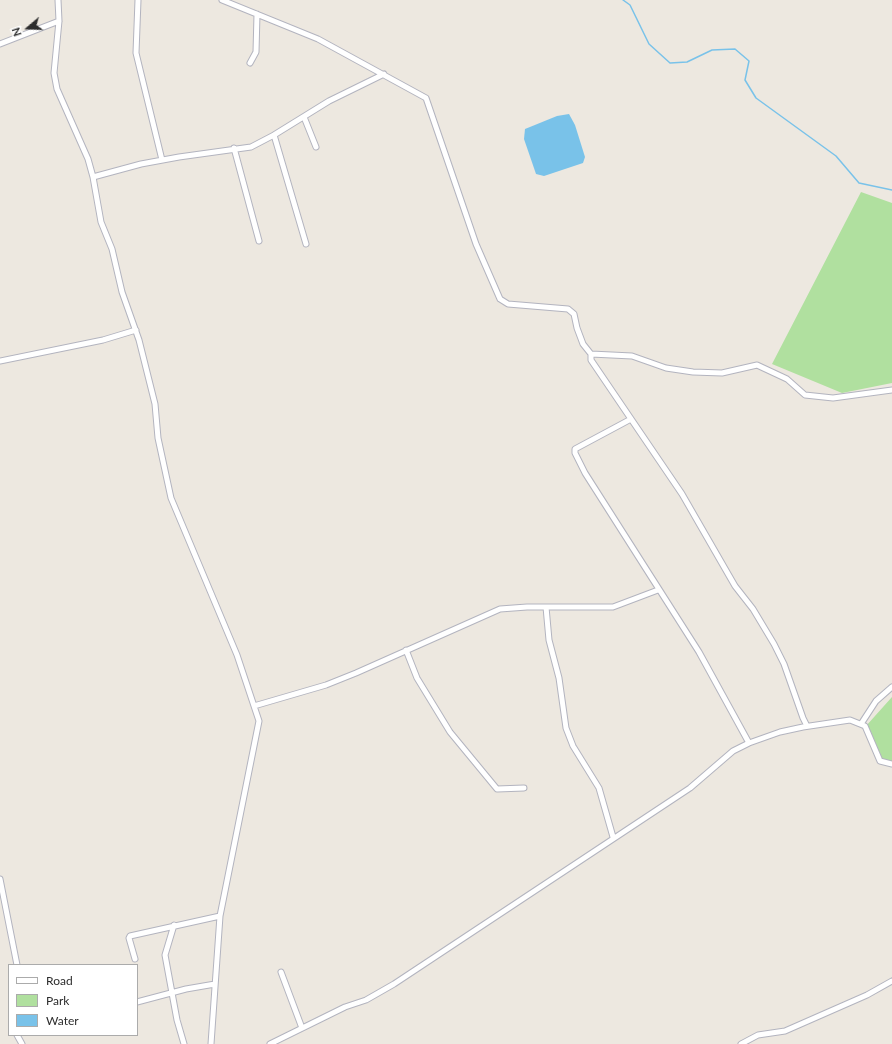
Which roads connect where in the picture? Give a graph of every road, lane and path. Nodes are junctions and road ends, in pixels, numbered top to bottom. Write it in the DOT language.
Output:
graph roads {
  1 [pos="58,0"];
  2 [pos="138,0"];
  3 [pos="222,0"];
  4 [pos="257,14"];
  5 [pos="59,21"];
  6 [pos="0,44"];
  7 [pos="250,63"];
  8 [pos="384,74"];
  9 [pos="304,117"];
  10 [pos="274,135"];
  11 [pos="316,147"];
  12 [pos="234,148"];
  13 [pos="162,160"];
  14 [pos="93,177"];
  15 [pos="259,241"];
  16 [pos="306,244"];
  17 [pos="136,330"];
  18 [pos="591,354"];
  19 [pos="0,361"];
  20 [pos="892,390"];
  21 [pos="631,419"];
  22 [pos="658,590"];
  23 [pos="546,607"];
  24 [pos="406,650"];
  25 [pos="892,687"];
  26 [pos="254,706"];
  27 [pos="861,724"];
  28 [pos="807,726"];
  29 [pos="749,743"];
  30 [pos="892,764"];
  31 [pos="524,788"];
  32 [pos="614,837"];
  33 [pos="0,879"];
  34 [pos="220,916"];
  35 [pos="174,925"];
  36 [pos="135,959"];
  37 [pos="17,964"];
  38 [pos="280,972"];
  39 [pos="892,981"];
  40 [pos="215,984"];
  41 [pos="172,992"];
  42 [pos="138,1002"];
  43 [pos="302,1028"];
  44 [pos="184,1044"];
  45 [pos="211,1044"];
  46 [pos="270,1044"];
  47 [pos="741,1044"];
  1 -- 5 [label="street"];
  2 -- 13 [label="street"];
  3 -- 4 [label="street"];
  4 -- 7 [label="street"];
  4 -- 8 [label="street"];
  5 -- 6 [label="street"];
  5 -- 14 [label="street"];
  8 -- 9 [label="street"];
  8 -- 18 [label="street"];
  9 -- 10 [label="street"];
  9 -- 11 [label="street"];
  10 -- 12 [label="street"];
  10 -- 16 [label="street"];
  12 -- 13 [label="street"];
  12 -- 15 [label="street"];
  13 -- 14 [label="street"];
  14 -- 17 [label="street"];
  17 -- 19 [label="street"];
  17 -- 26 [label="street"];
  18 -- 20 [label="street"];
  18 -- 21 [label="street"];
  21 -- 22 [label="street"];
  21 -- 28 [label="street"];
  22 -- 23 [label="street"];
  22 -- 29 [label="street"];
  23 -- 24 [label="street"];
  23 -- 32 [label="street"];
  24 -- 26 [label="street"];
  24 -- 31 [label="street"];
  25 -- 27 [label="street"];
  26 -- 34 [label="street"];
  27 -- 28 [label="street"];
  27 -- 30 [label="street"];
  28 -- 29 [label="street"];
  29 -- 32 [label="street"];
  32 -- 43 [label="street"];
  33 -- 37 [label="street"];
  34 -- 35 [label="street"];
  34 -- 40 [label="street"];
  35 -- 36 [label="street"];
  35 -- 41 [label="street"];
  38 -- 43 [label="street"];
  39 -- 47 [label="street"];
  40 -- 41 [label="street"];
  40 -- 45 [label="street"];
  41 -- 42 [label="street"];
  41 -- 44 [label="street"];
  43 -- 46 [label="street"];
}
